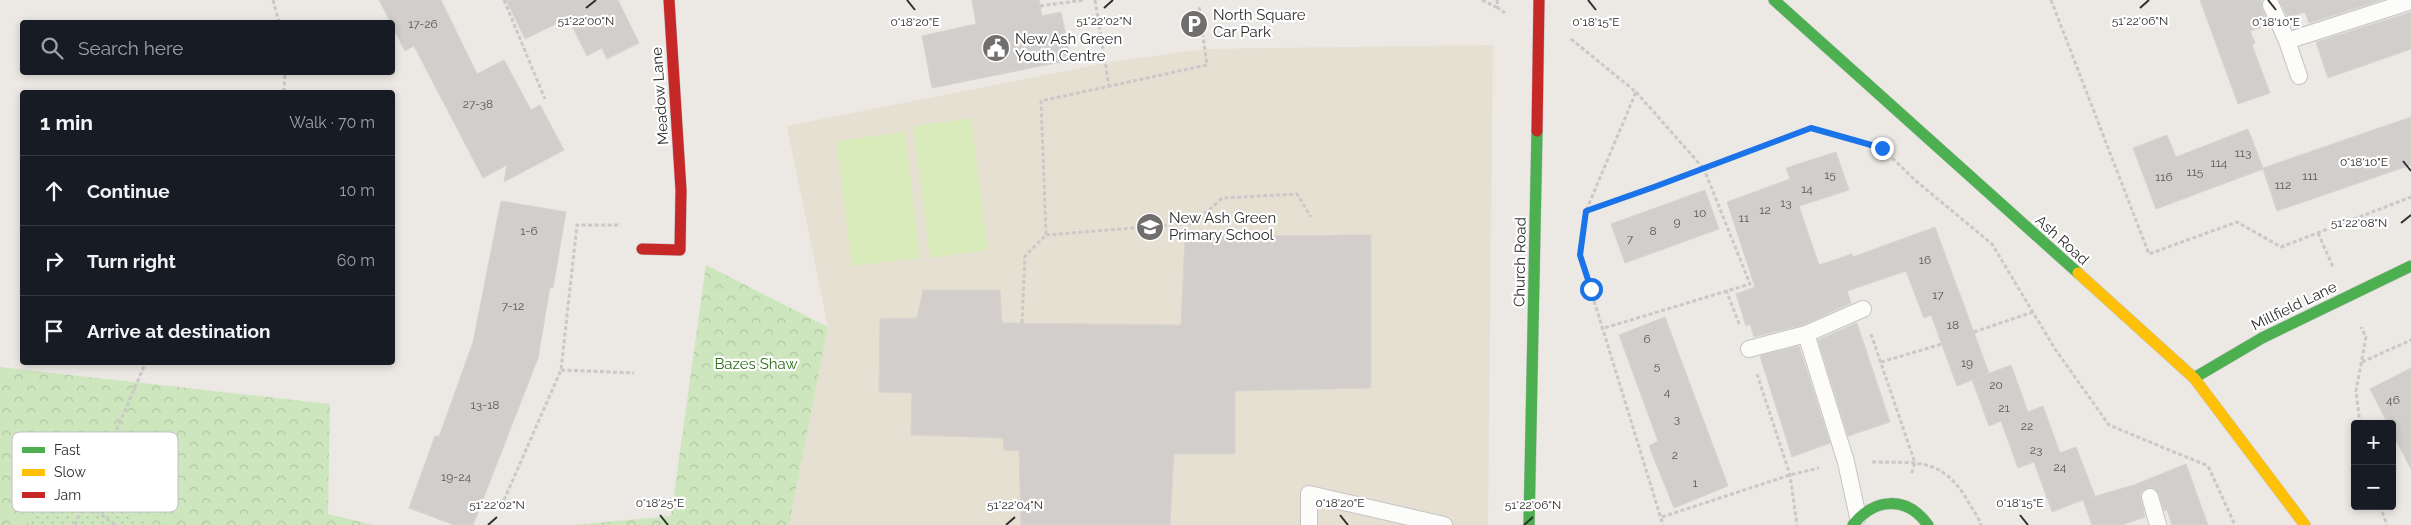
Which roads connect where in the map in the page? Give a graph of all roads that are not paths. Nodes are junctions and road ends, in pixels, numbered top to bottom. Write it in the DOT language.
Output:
graph roads {
  1 [pos="670,0"];
  2 [pos="1539,0"];
  3 [pos="1774,0"];
  4 [pos="2411,1"];
  5 [pos="2271,5"];
  6 [pos="2287,41"];
  7 [pos="2299,76"];
  8 [pos="642,248"];
  9 [pos="2411,266"];
  10 [pos="1863,310"];
  11 [pos="1806,334"];
  12 [pos="1749,349"];
  13 [pos="2194,378"];
  14 [pos="2150,497"];
  15 [pos="1855,521"];
  16 [pos="1309,525"];
  17 [pos="1444,525"];
  18 [pos="1529,525"];
  19 [pos="1928,525"];
  20 [pos="2158,525"];
  21 [pos="2305,525"];
  1 -- 8 [label="street, Meadow Lane"];
  2 -- 18 [label="street, Church Road"];
  3 -- 13 [label="street, Ash Road"];
  4 -- 6 [label="lane"];
  5 -- 6 [label="lane"];
  6 -- 7 [label="lane"];
  9 -- 13 [label="street, Millfield Lane"];
  10 -- 11 [label="lane"];
  11 -- 12 [label="lane"];
  11 -- 15 [label="lane"];
  13 -- 21 [label="street, Ash Road"];
  14 -- 20 [label="lane"];
  15 -- 19 [label="street"];
  16 -- 17 [label="lane"];
}
